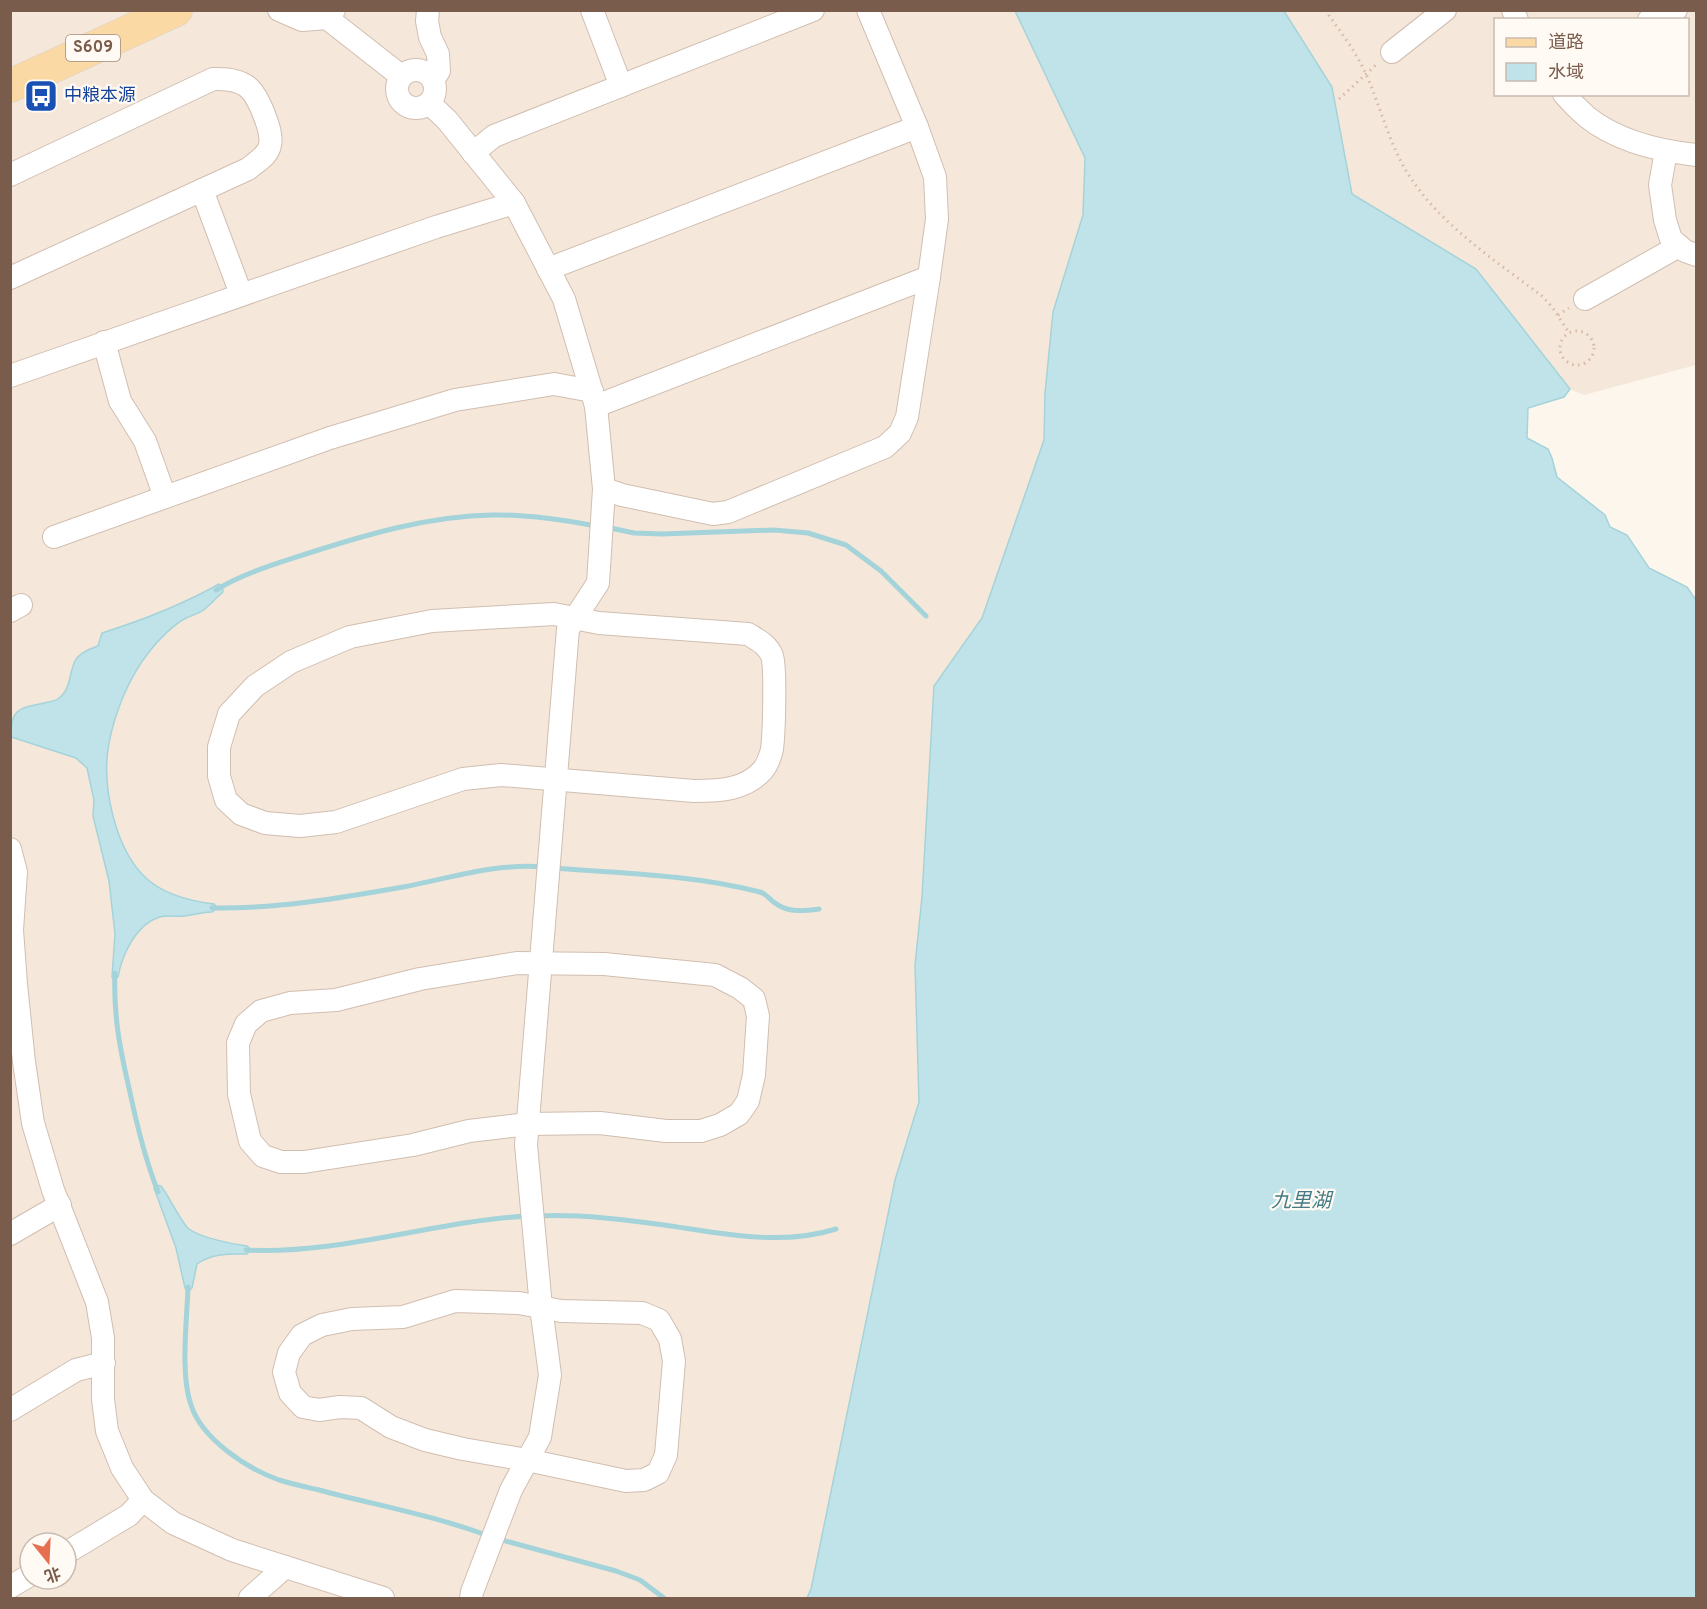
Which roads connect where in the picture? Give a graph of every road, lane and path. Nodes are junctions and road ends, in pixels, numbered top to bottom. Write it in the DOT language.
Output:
graph roads {
  1 [pos="176,10"];
  2 [pos="279,10"];
  3 [pos="428,10"];
  4 [pos="592,10"];
  5 [pos="813,10"];
  6 [pos="868,10"];
  7 [pos="1325,10"];
  8 [pos="1445,10"];
  9 [pos="1676,10"];
  10 [pos="331,14"];
  11 [pos="1654,18"];
  12 [pos="1392,52"];
  13 [pos="1366,74"];
  14 [pos="401,76"];
  15 [pos="433,80"];
  16 [pos="10,86"];
  17 [pos="621,86"];
  18 [pos="1566,96"];
  19 [pos="1339,99"];
  20 [pos="429,103"];
  21 [pos="916,127"];
  22 [pos="1666,151"];
  23 [pos="473,153"];
  24 [pos="1696,155"];
  25 [pos="10,174"];
  26 [pos="202,190"];
  27 [pos="514,203"];
  28 [pos="1688,250"];
  29 [pos="548,269"];
  30 [pos="929,277"];
  31 [pos="10,278"];
  32 [pos="241,294"];
  33 [pos="1585,299"];
  34 [pos="1569,333"];
  35 [pos="104,342"];
  36 [pos="10,376"];
  37 [pos="594,399"];
  38 [pos="604,489"];
  39 [pos="165,497"];
  40 [pos="54,537"];
  41 [pos="575,618"];
  42 [pos="556,778"];
  43 [pos="10,849"];
  44 [pos="12,896"];
  45 [pos="541,963"];
  46 [pos="17,1064"];
  47 [pos="528,1124"];
  48 [pos="60,1205"];
  49 [pos="10,1234"];
  50 [pos="541,1307"];
  51 [pos="104,1363"];
  52 [pos="10,1410"];
  53 [pos="527,1460"];
  54 [pos="143,1500"];
  55 [pos="78,1546"];
  56 [pos="285,1567"];
  57 [pos="249,1599"];
  58 [pos="383,1599"];
  59 [pos="471,1599"];
  1 -- 16 [label="main road, S609"];
  2 -- 10 [label="street"];
  3 -- 15 [label="street"];
  4 -- 17 [label="street"];
  5 -- 17 [label="street"];
  6 -- 21 [label="street"];
  7 -- 13 [label="path"];
  8 -- 12 [label="street"];
  9 -- 11 [label="street"];
  10 -- 14 [label="street"];
  12 -- 13 [label="path"];
  13 -- 19 [label="path"];
  13 -- 34 [label="path"];
  14 -- 15 [label="street"];
  14 -- 20 [label="street"];
  15 -- 20 [label="street"];
  17 -- 23 [label="street"];
  18 -- 22 [label="street"];
  20 -- 23 [label="street"];
  21 -- 29 [label="street"];
  21 -- 30 [label="street"];
  22 -- 24 [label="street"];
  22 -- 28 [label="street"];
  23 -- 27 [label="street"];
  25 -- 26 [label="street"];
  26 -- 31 [label="street"];
  26 -- 32 [label="street"];
  27 -- 29 [label="street"];
  27 -- 32 [label="street"];
  28 -- 33 [label="street"];
  29 -- 37 [label="street"];
  30 -- 37 [label="street"];
  30 -- 38 [label="street"];
  32 -- 35 [label="street"];
  34 -- 34 [label="path"];
  35 -- 36 [label="street"];
  35 -- 39 [label="street"];
  37 -- 38 [label="street"];
  37 -- 39 [label="street"];
  38 -- 41 [label="street"];
  39 -- 40 [label="street"];
  41 -- 42 [label="street"];
  41 -- 42 [label="street"];
  41 -- 42 [label="street"];
  42 -- 45 [label="street"];
  43 -- 44 [label="street"];
  44 -- 46 [label="street"];
  45 -- 47 [label="street"];
  45 -- 47 [label="street"];
  45 -- 47 [label="street"];
  46 -- 48 [label="street"];
  47 -- 50 [label="street"];
  48 -- 49 [label="street"];
  48 -- 51 [label="street"];
  50 -- 53 [label="street"];
  50 -- 53 [label="street"];
  50 -- 53 [label="street"];
  51 -- 52 [label="street"];
  51 -- 54 [label="street"];
  53 -- 59 [label="street"];
  54 -- 55 [label="street"];
  54 -- 56 [label="street"];
  56 -- 57 [label="street"];
  56 -- 58 [label="street"];
}
